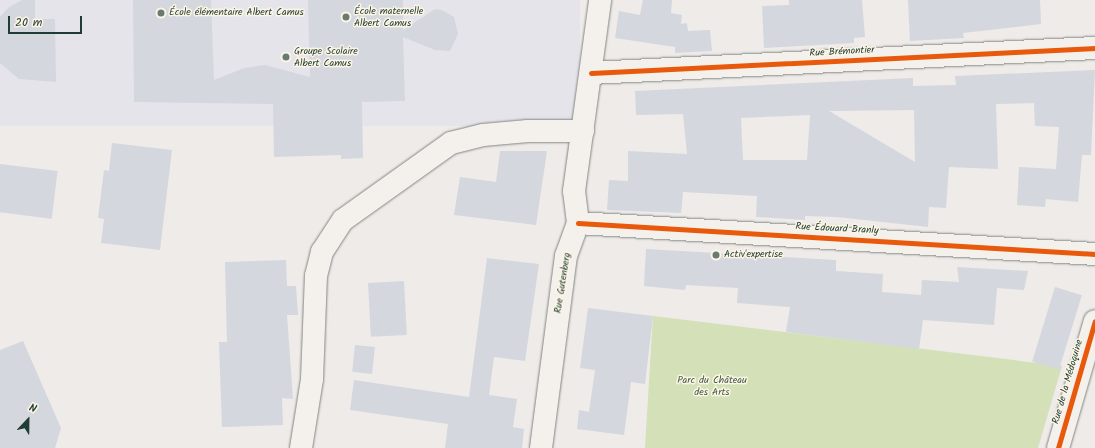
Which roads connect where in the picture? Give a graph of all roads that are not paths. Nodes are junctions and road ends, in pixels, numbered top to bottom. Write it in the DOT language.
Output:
graph roads {
  1 [pos="600,0"];
  2 [pos="1095,48"];
  3 [pos="590,73"];
  4 [pos="583,131"];
  5 [pos="578,223"];
  6 [pos="1095,254"];
  7 [pos="1095,321"];
  8 [pos="301,448"];
  9 [pos="541,448"];
  10 [pos="1058,448"];
  1 -- 3 [label="street, Rue Gutenberg"];
  2 -- 3 [label="street, Rue Brémontier"];
  3 -- 4 [label="street, Rue Gutenberg"];
  4 -- 5 [label="street, Rue Gutenberg"];
  4 -- 8 [label="street"];
  5 -- 6 [label="street, Rue Édouard Branly"];
  5 -- 9 [label="street, Rue Gutenberg"];
  7 -- 10 [label="street, Rue de la Médoquine"];
}
